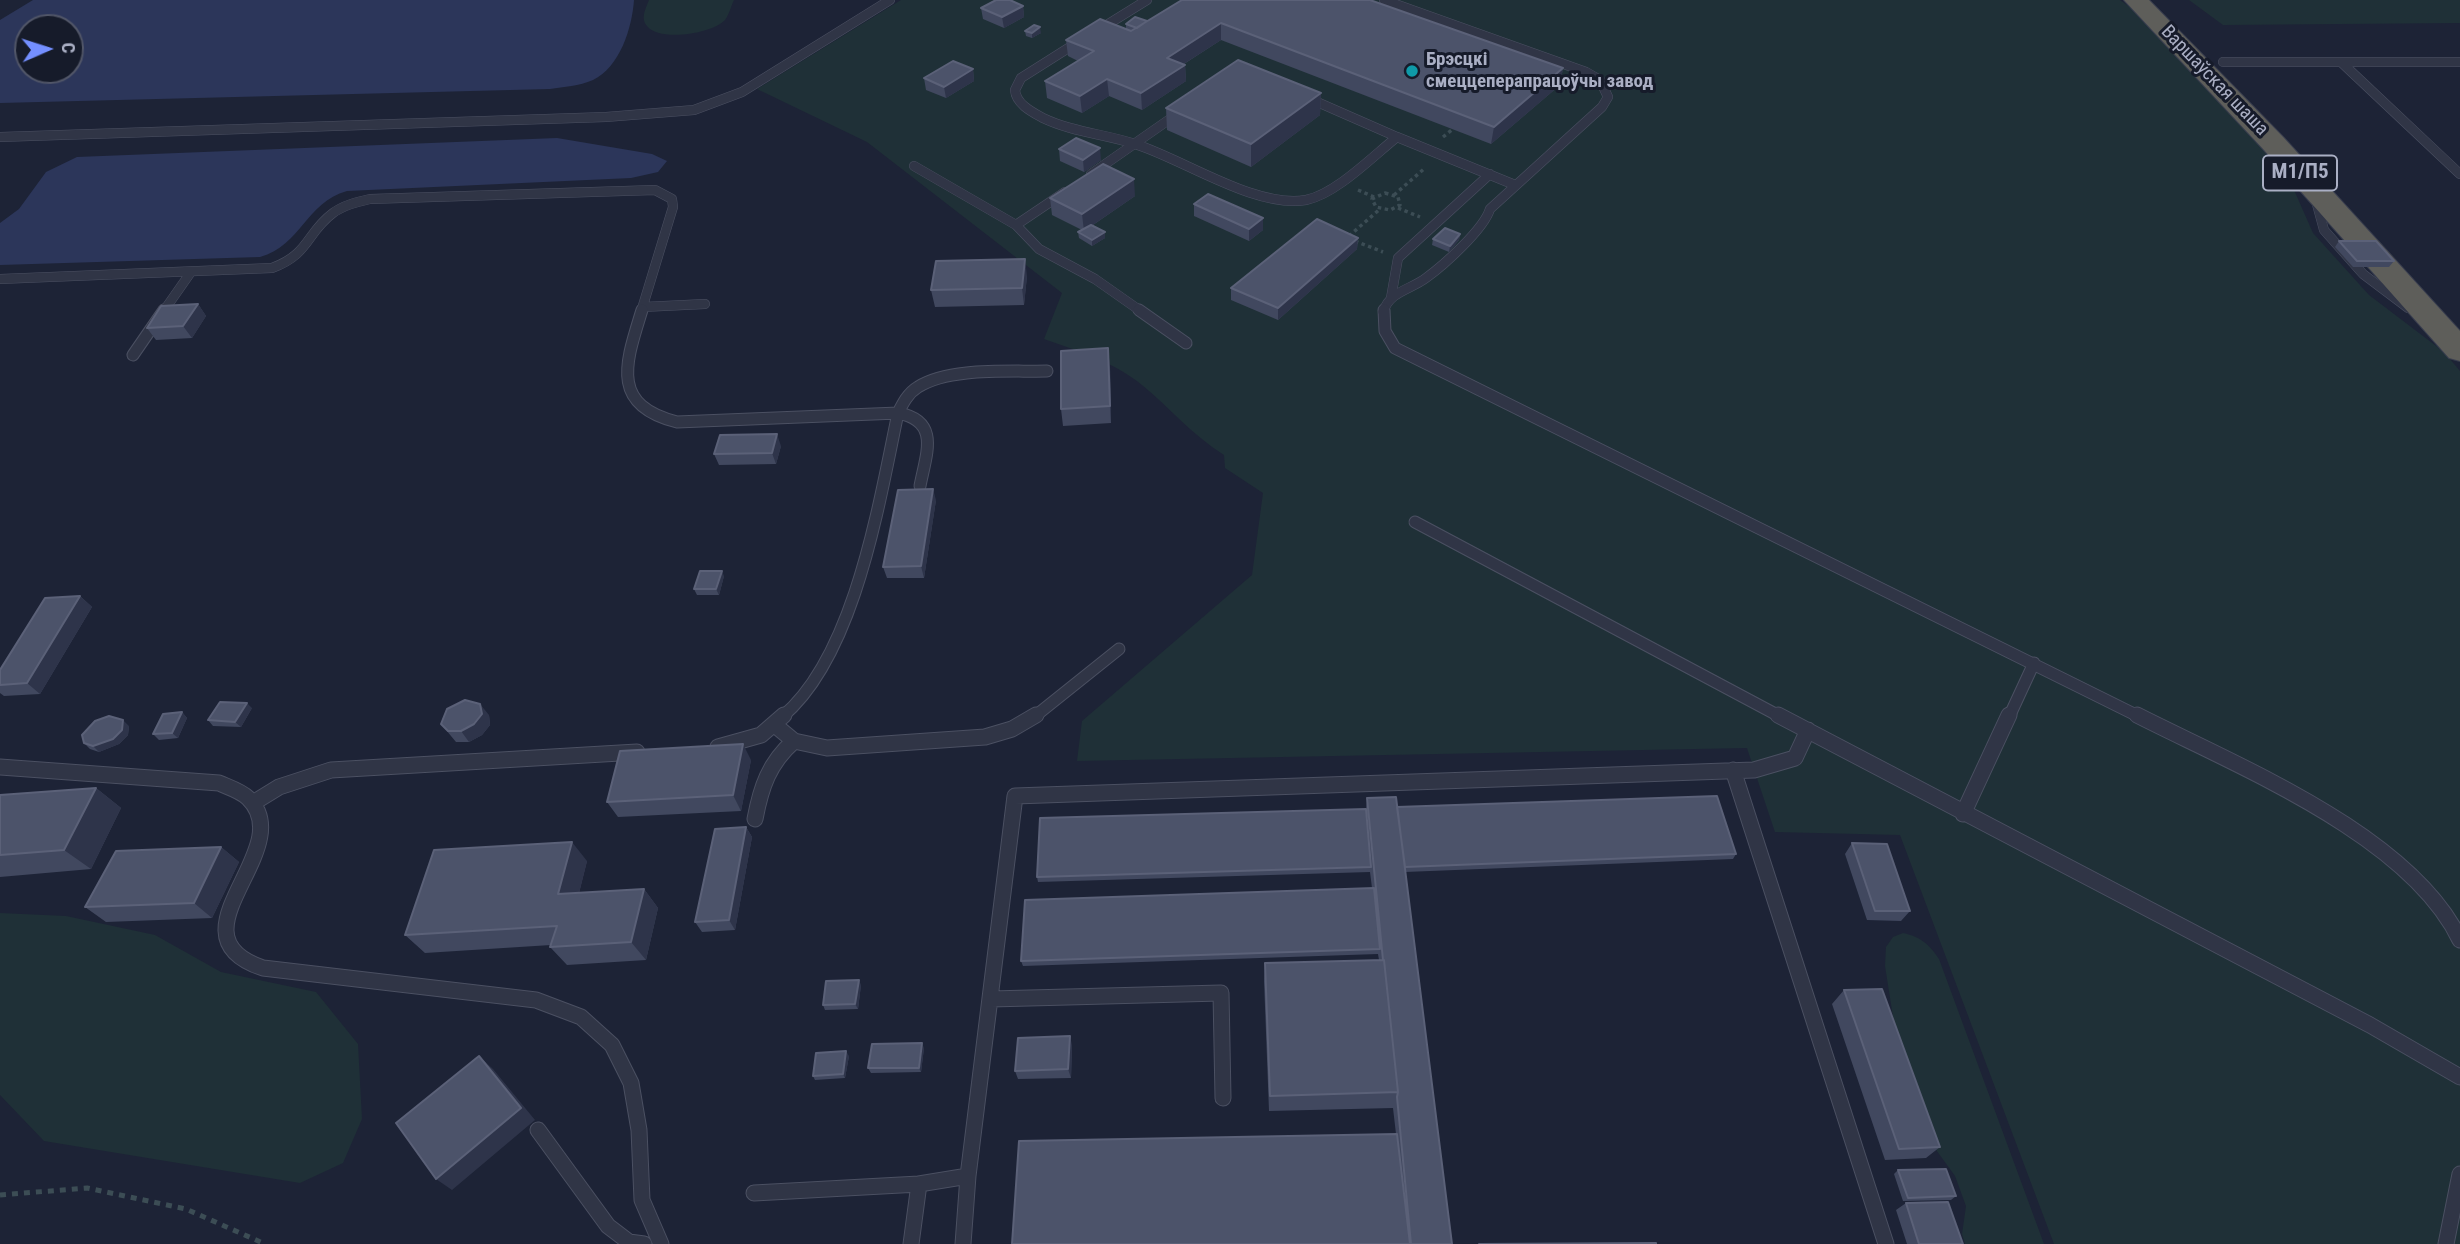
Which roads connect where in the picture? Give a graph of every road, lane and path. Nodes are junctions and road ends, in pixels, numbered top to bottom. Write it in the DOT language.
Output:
graph roads {
  1 [pos="890,0"];
  2 [pos="1147,0"];
  3 [pos="1384,0"];
  4 [pos="2136,0"];
  5 [pos="2160,0"];
  6 [pos="2341,61"];
  7 [pos="2223,62"];
  8 [pos="2460,62"];
  9 [pos="1299,94"];
  10 [pos="1187,107"];
  11 [pos="1453,129"];
  12 [pos="0,137"];
  13 [pos="1397,137"];
  14 [pos="1441,139"];
  15 [pos="1136,144"];
  16 [pos="915,166"];
  17 [pos="1425,168"];
  18 [pos="1490,174"];
  19 [pos="2460,174"];
  20 [pos="1082,181"];
  21 [pos="1515,185"];
  22 [pos="1071,188"];
  23 [pos="1394,195"];
  24 [pos="1380,209"];
  25 [pos="1016,225"];
  26 [pos="1347,238"];
  27 [pos="1342,243"];
  28 [pos="1386,254"];
  29 [pos="191,272"];
  30 [pos="0,279"];
  31 [pos="1391,298"];
  32 [pos="705,304"];
  33 [pos="643,307"];
  34 [pos="2460,311"];
  35 [pos="1186,343"];
  36 [pos="2455,345"];
  37 [pos="133,355"];
  38 [pos="1047,372"];
  39 [pos="898,413"];
  40 [pos="920,486"];
  41 [pos="1415,522"];
  42 [pos="1119,649"];
  43 [pos="2034,663"];
  44 [pos="776,726"];
  45 [pos="1808,730"];
  46 [pos="794,741"];
  47 [pos="698,748"];
  48 [pos="644,751"];
  49 [pos="0,767"];
  50 [pos="1733,770"];
  51 [pos="253,803"];
  52 [pos="1963,814"];
  53 [pos="755,819"];
  54 [pos="2460,940"];
  55 [pos="991,999"];
  56 [pos="2460,1077"];
  57 [pos="1223,1098"];
  58 [pos="538,1130"];
  59 [pos="2460,1174"];
  60 [pos="968,1176"];
  61 [pos="919,1184"];
  62 [pos="754,1193"];
  63 [pos="0,1195"];
  64 [pos="265,1244"];
  65 [pos="644,1244"];
  66 [pos="652,1244"];
  67 [pos="661,1244"];
  68 [pos="911,1244"];
  69 [pos="963,1244"];
  70 [pos="1886,1244"];
  71 [pos="2446,1244"];
  1 -- 12 [label="lane"];
  2 -- 15 [label="lane"];
  3 -- 21 [label="lane"];
  4 -- 36 [label="highway, Варшаўская шаша / М1/П5"];
  5 -- 7 [label="highway, Варшаўская шаша / М1/П5"];
  6 -- 7 [label="lane"];
  6 -- 8 [label="lane"];
  6 -- 19 [label="lane"];
  7 -- 34 [label="highway, Варшаўская шаша / М1/П5"];
  9 -- 13 [label="lane"];
  10 -- 15 [label="lane"];
  11 -- 14 [label="path"];
  13 -- 15 [label="lane"];
  13 -- 18 [label="lane"];
  15 -- 20 [label="lane"];
  16 -- 25 [label="lane"];
  17 -- 23 [label="path"];
  18 -- 21 [label="lane"];
  18 -- 31 [label="lane"];
  21 -- 31 [label="lane"];
  22 -- 25 [label="lane"];
  23 -- 24 [label="path"];
  23 -- 24 [label="path"];
  24 -- 26 [label="path"];
  25 -- 35 [label="lane"];
  26 -- 27 [label="path"];
  26 -- 28 [label="path"];
  29 -- 30 [label="lane"];
  29 -- 33 [label="lane"];
  29 -- 37 [label="lane"];
  31 -- 43 [label="lane"];
  32 -- 33 [label="lane"];
  33 -- 39 [label="lane"];
  38 -- 39 [label="lane"];
  39 -- 40 [label="lane"];
  39 -- 44 [label="lane"];
  41 -- 45 [label="lane"];
  42 -- 46 [label="lane"];
  43 -- 52 [label="lane"];
  43 -- 54 [label="lane"];
  44 -- 46 [label="lane"];
  44 -- 47 [label="lane"];
  45 -- 50 [label="lane"];
  45 -- 52 [label="lane"];
  46 -- 53 [label="lane"];
  48 -- 51 [label="lane"];
  49 -- 51 [label="lane"];
  50 -- 55 [label="lane"];
  50 -- 70 [label="lane"];
  51 -- 67 [label="lane"];
  52 -- 56 [label="lane"];
  55 -- 57 [label="lane"];
  55 -- 60 [label="lane"];
  58 -- 65 [label="lane"];
  59 -- 71 [label="lane"];
  60 -- 61 [label="lane"];
  60 -- 69 [label="lane"];
  61 -- 62 [label="lane"];
  61 -- 68 [label="lane"];
  63 -- 64 [label="path"];
  66 -- 67 [label="lane"];
}
